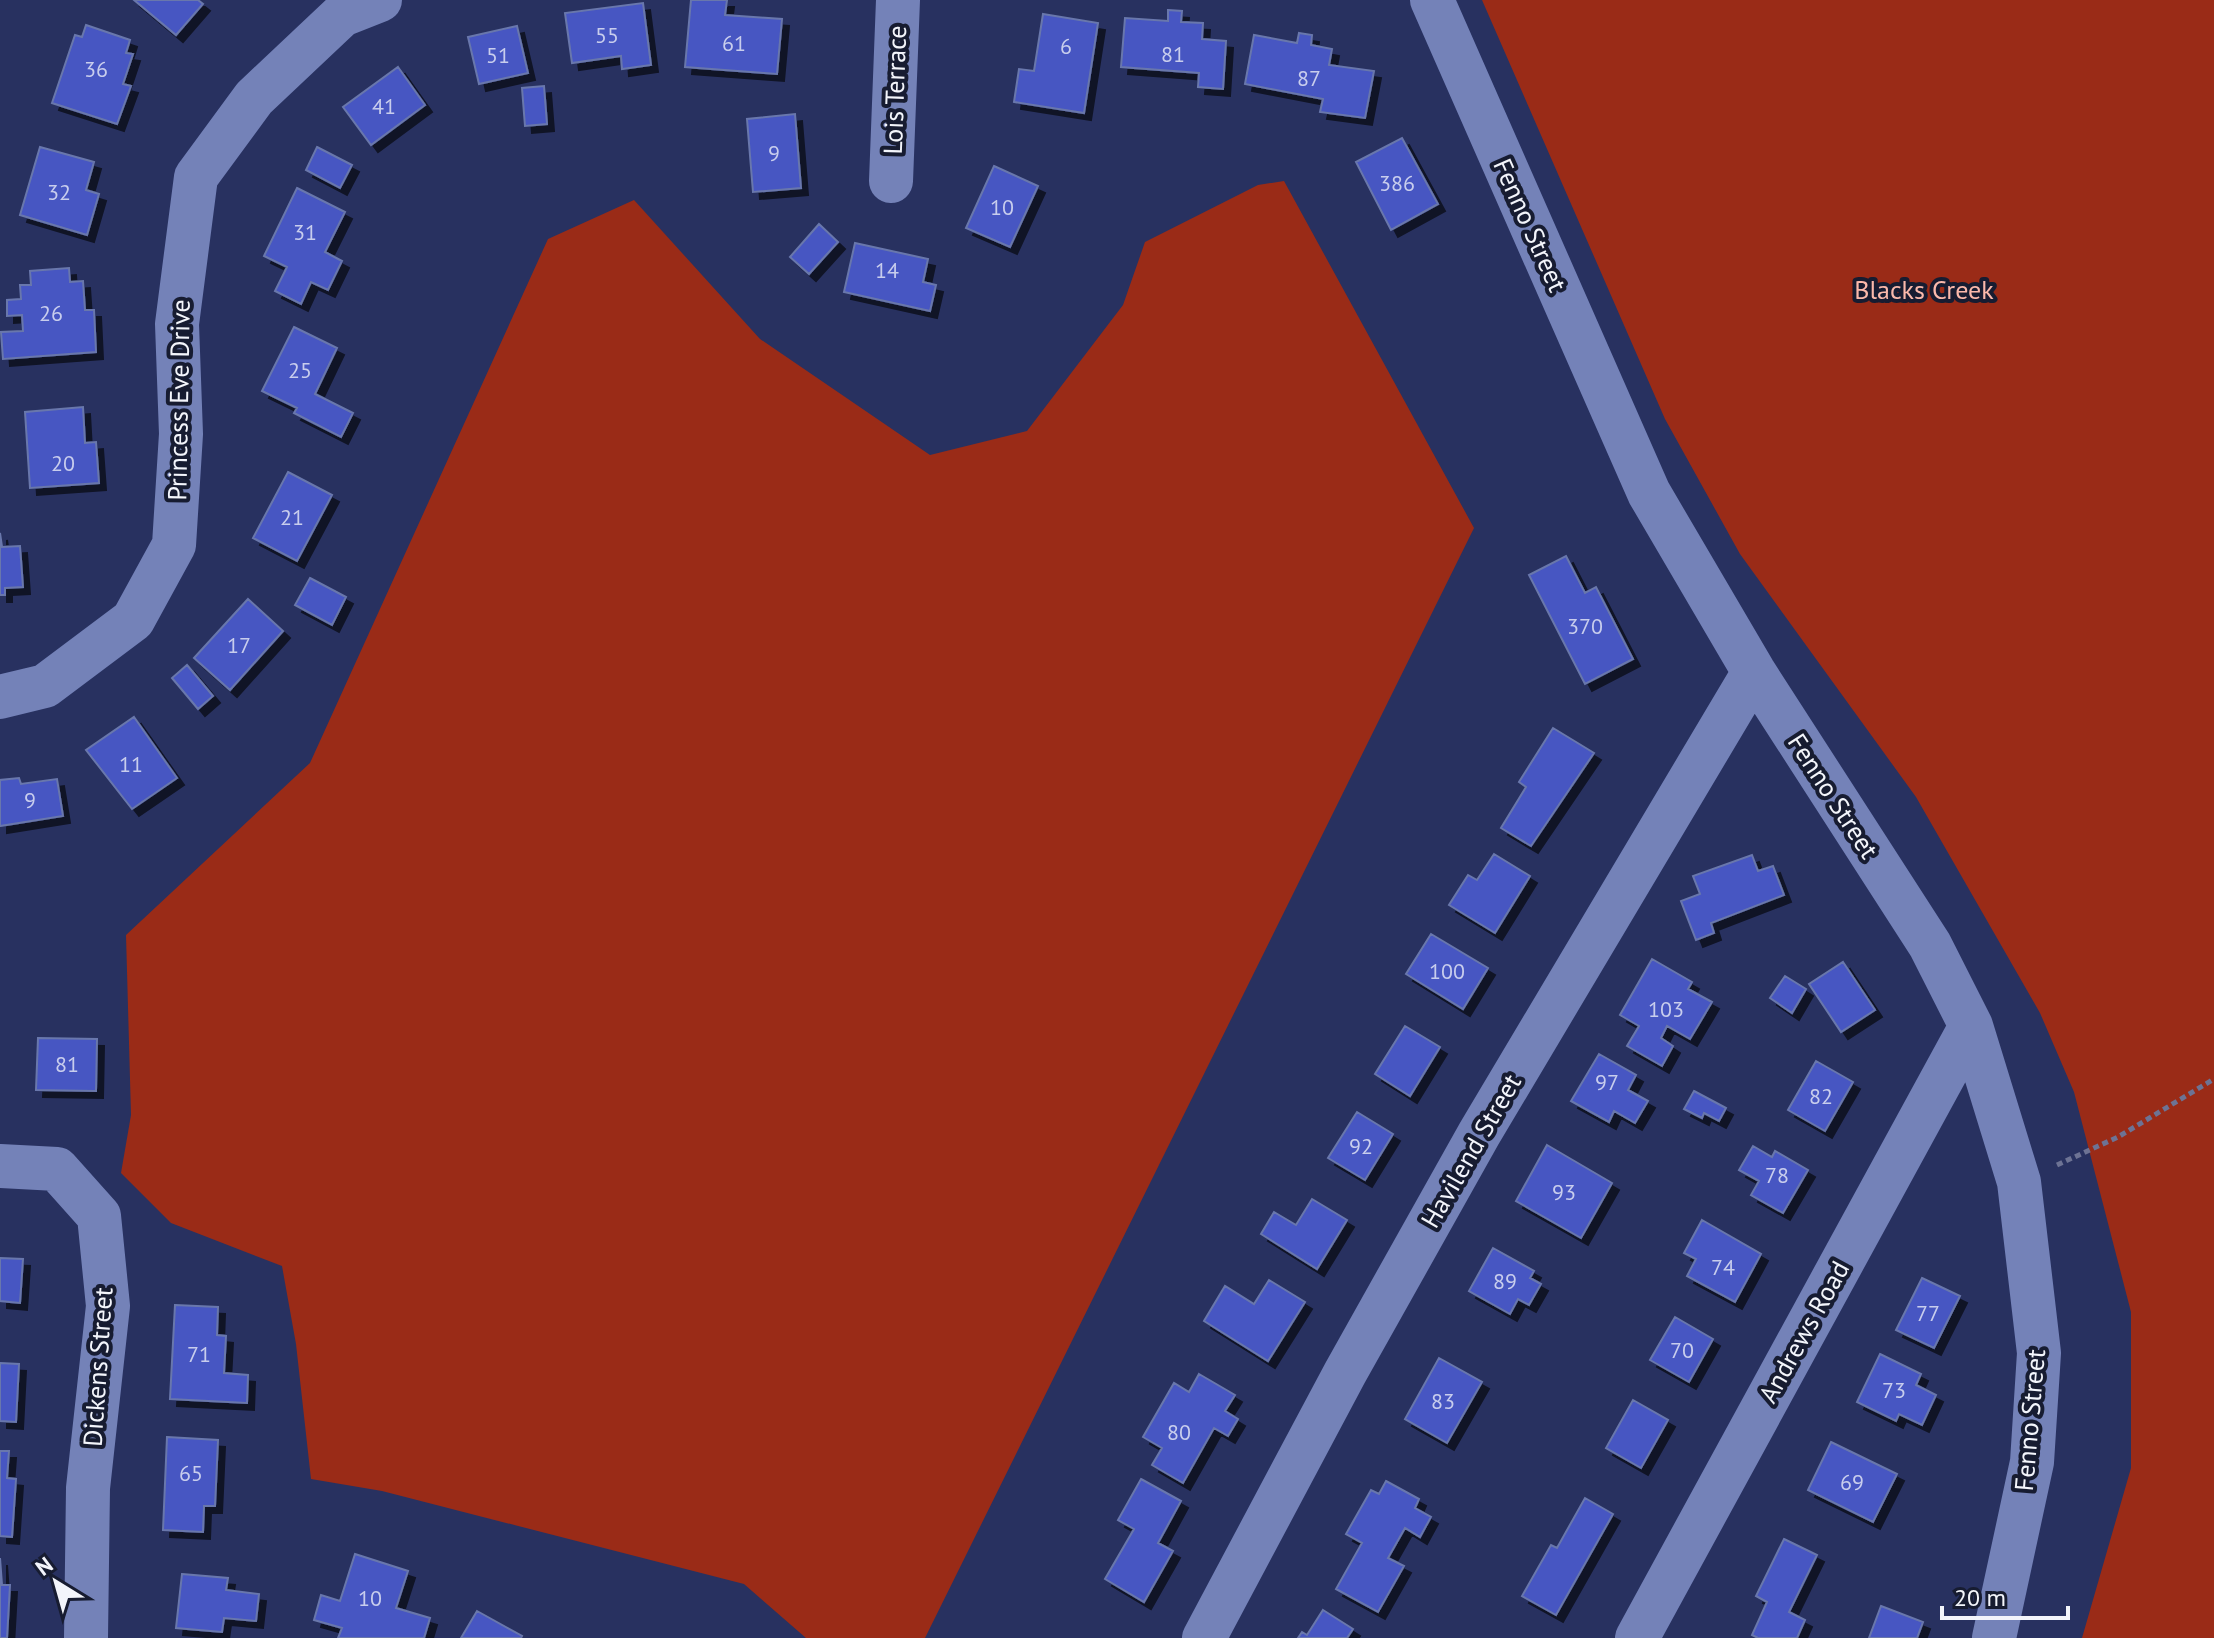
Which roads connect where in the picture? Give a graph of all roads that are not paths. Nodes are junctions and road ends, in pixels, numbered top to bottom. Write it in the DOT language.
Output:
graph roads {
  1 [pos="380,0"];
  2 [pos="898,0"];
  3 [pos="1432,0"];
  4 [pos="891,181"];
  5 [pos="1754,672"];
  6 [pos="0,697"];
  7 [pos="1971,1026"];
  8 [pos="0,1166"];
  9 [pos="86,1638"];
  10 [pos="1204,1638"];
  11 [pos="1637,1638"];
  12 [pos="1994,1638"];
  1 -- 6 [label="street, Princess Eve Drive"];
  2 -- 4 [label="street, Lois Terrace"];
  3 -- 5 [label="street, Fenno Street"];
  5 -- 7 [label="street, Fenno Street"];
  5 -- 10 [label="street, Havilend Street"];
  7 -- 11 [label="street, Andrews Road"];
  7 -- 12 [label="street, Fenno Street"];
  8 -- 9 [label="street, Dickens Street"];
}
